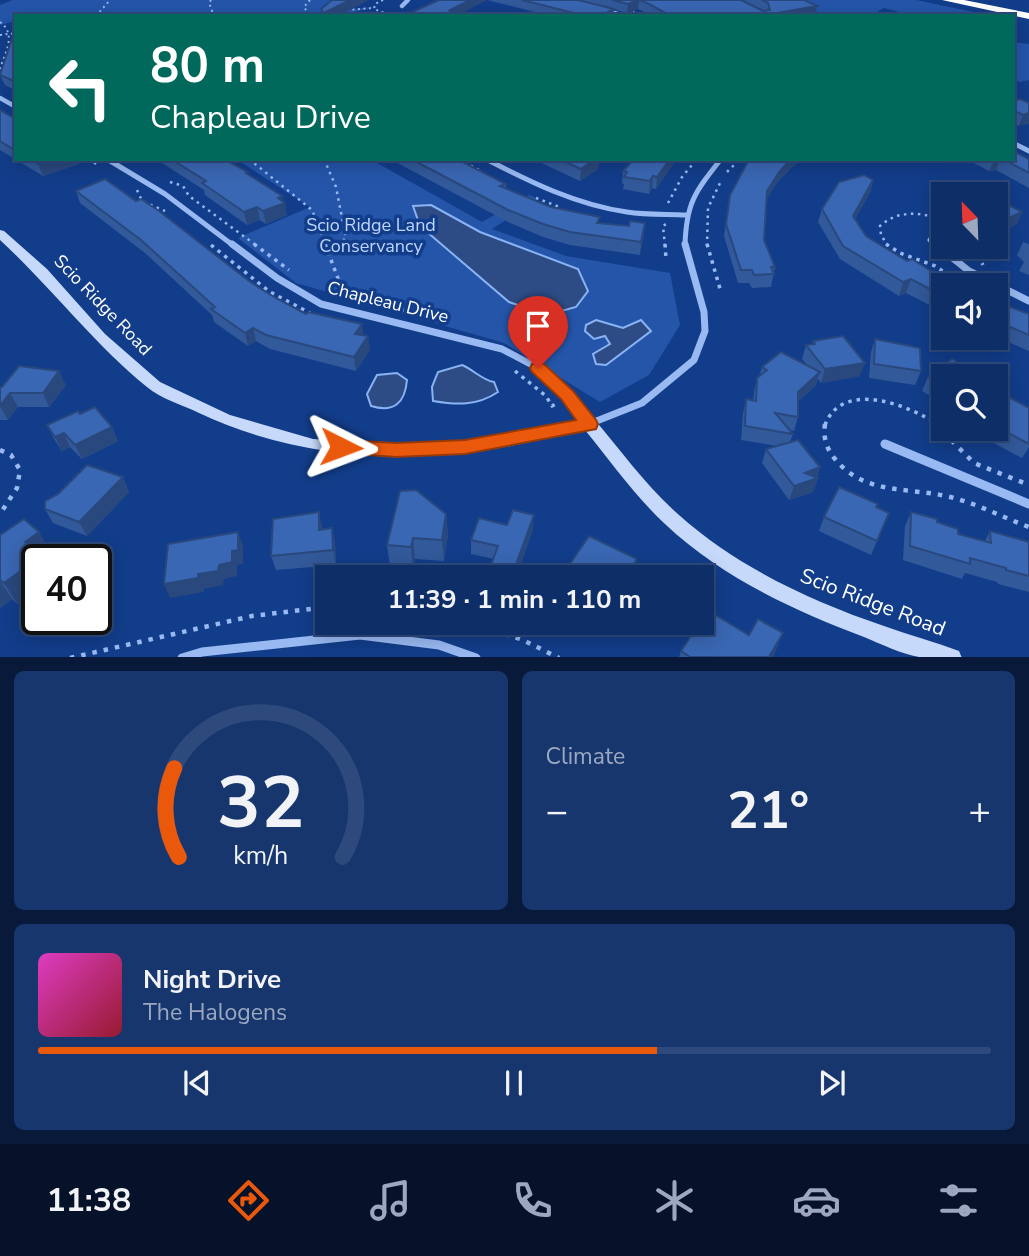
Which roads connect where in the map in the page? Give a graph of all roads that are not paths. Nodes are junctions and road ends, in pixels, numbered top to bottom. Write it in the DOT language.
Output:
graph roads {
  1 [pos="408,0"];
  2 [pos="947,0"];
  3 [pos="980,0"];
  4 [pos="402,6"];
  5 [pos="1029,9"];
  6 [pos="603,10"];
  7 [pos="617,14"];
  8 [pos="1029,16"];
  9 [pos="110,161"];
  10 [pos="490,161"];
  11 [pos="719,161"];
  12 [pos="686,215"];
  13 [pos="0,234"];
  14 [pos="930,240"];
  15 [pos="1029,301"];
  16 [pos="589,424"];
  17 [pos="886,444"];
  18 [pos="1029,503"];
  19 [pos="182,657"];
  20 [pos="476,657"];
  21 [pos="953,657"];
  1 -- 4 [label="street"];
  2 -- 8 [label="highway"];
  3 -- 5 [label="highway"];
  6 -- 7 [label="street"];
  9 -- 16 [label="street, Chapleau Drive"];
  10 -- 12 [label="street"];
  11 -- 12 [label="street, Scio Ridge Road"];
  12 -- 16 [label="street, Scio Ridge Road"];
  13 -- 16 [label="street, Scio Ridge Road"];
  14 -- 15 [label="street"];
  16 -- 21 [label="street, Scio Ridge Road"];
  17 -- 18 [label="street"];
  19 -- 20 [label="street"];
}
